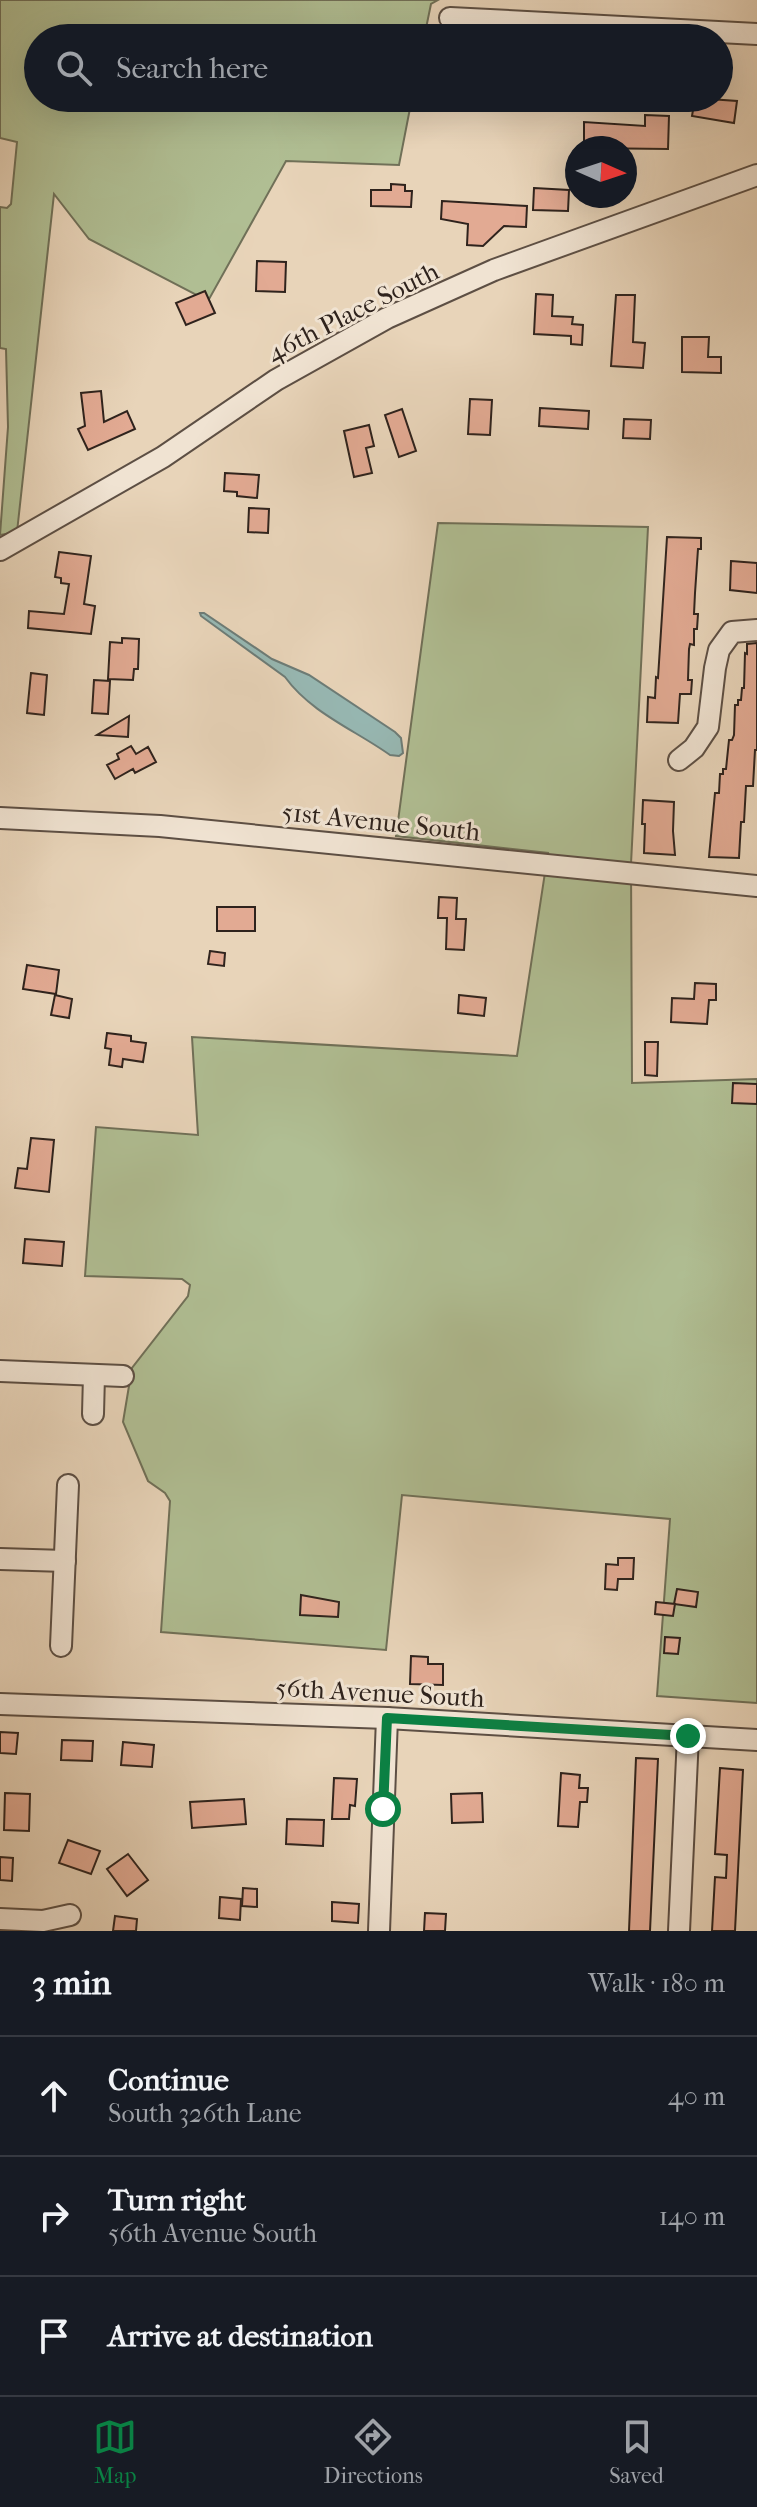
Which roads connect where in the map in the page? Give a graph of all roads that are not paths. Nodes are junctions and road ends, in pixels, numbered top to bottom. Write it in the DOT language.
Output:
graph roads {
  1 [pos="450,18"];
  2 [pos="565,24"];
  3 [pos="733,33"];
  4 [pos="757,34"];
  5 [pos="757,175"];
  6 [pos="0,550"];
  7 [pos="757,630"];
  8 [pos="679,760"];
  9 [pos="0,818"];
  10 [pos="757,886"];
  11 [pos="0,1371"];
  12 [pos="94,1375"];
  13 [pos="123,1376"];
  14 [pos="93,1414"];
  15 [pos="68,1485"];
  16 [pos="0,1559"];
  17 [pos="65,1561"];
  18 [pos="61,1646"];
  19 [pos="0,1704"];
  20 [pos="387,1718"];
  21 [pos="688,1736"];
  22 [pos="757,1740"];
  23 [pos="70,1915"];
  24 [pos="0,1919"];
  25 [pos="379,1931"];
  26 [pos="679,1931"];
  1 -- 2 [label="street"];
  3 -- 4 [label="street"];
  5 -- 6 [label="street, 46th Place South"];
  7 -- 8 [label="street"];
  9 -- 10 [label="street, 51st Avenue South"];
  11 -- 12 [label="street"];
  12 -- 13 [label="street"];
  12 -- 14 [label="street"];
  15 -- 17 [label="street"];
  16 -- 17 [label="street"];
  17 -- 18 [label="street"];
  19 -- 20 [label="street, 56th Avenue South"];
  20 -- 21 [label="street, 56th Avenue South"];
  20 -- 25 [label="street"];
  21 -- 22 [label="street, 56th Avenue South"];
  21 -- 26 [label="street"];
  23 -- 24 [label="street"];
}
